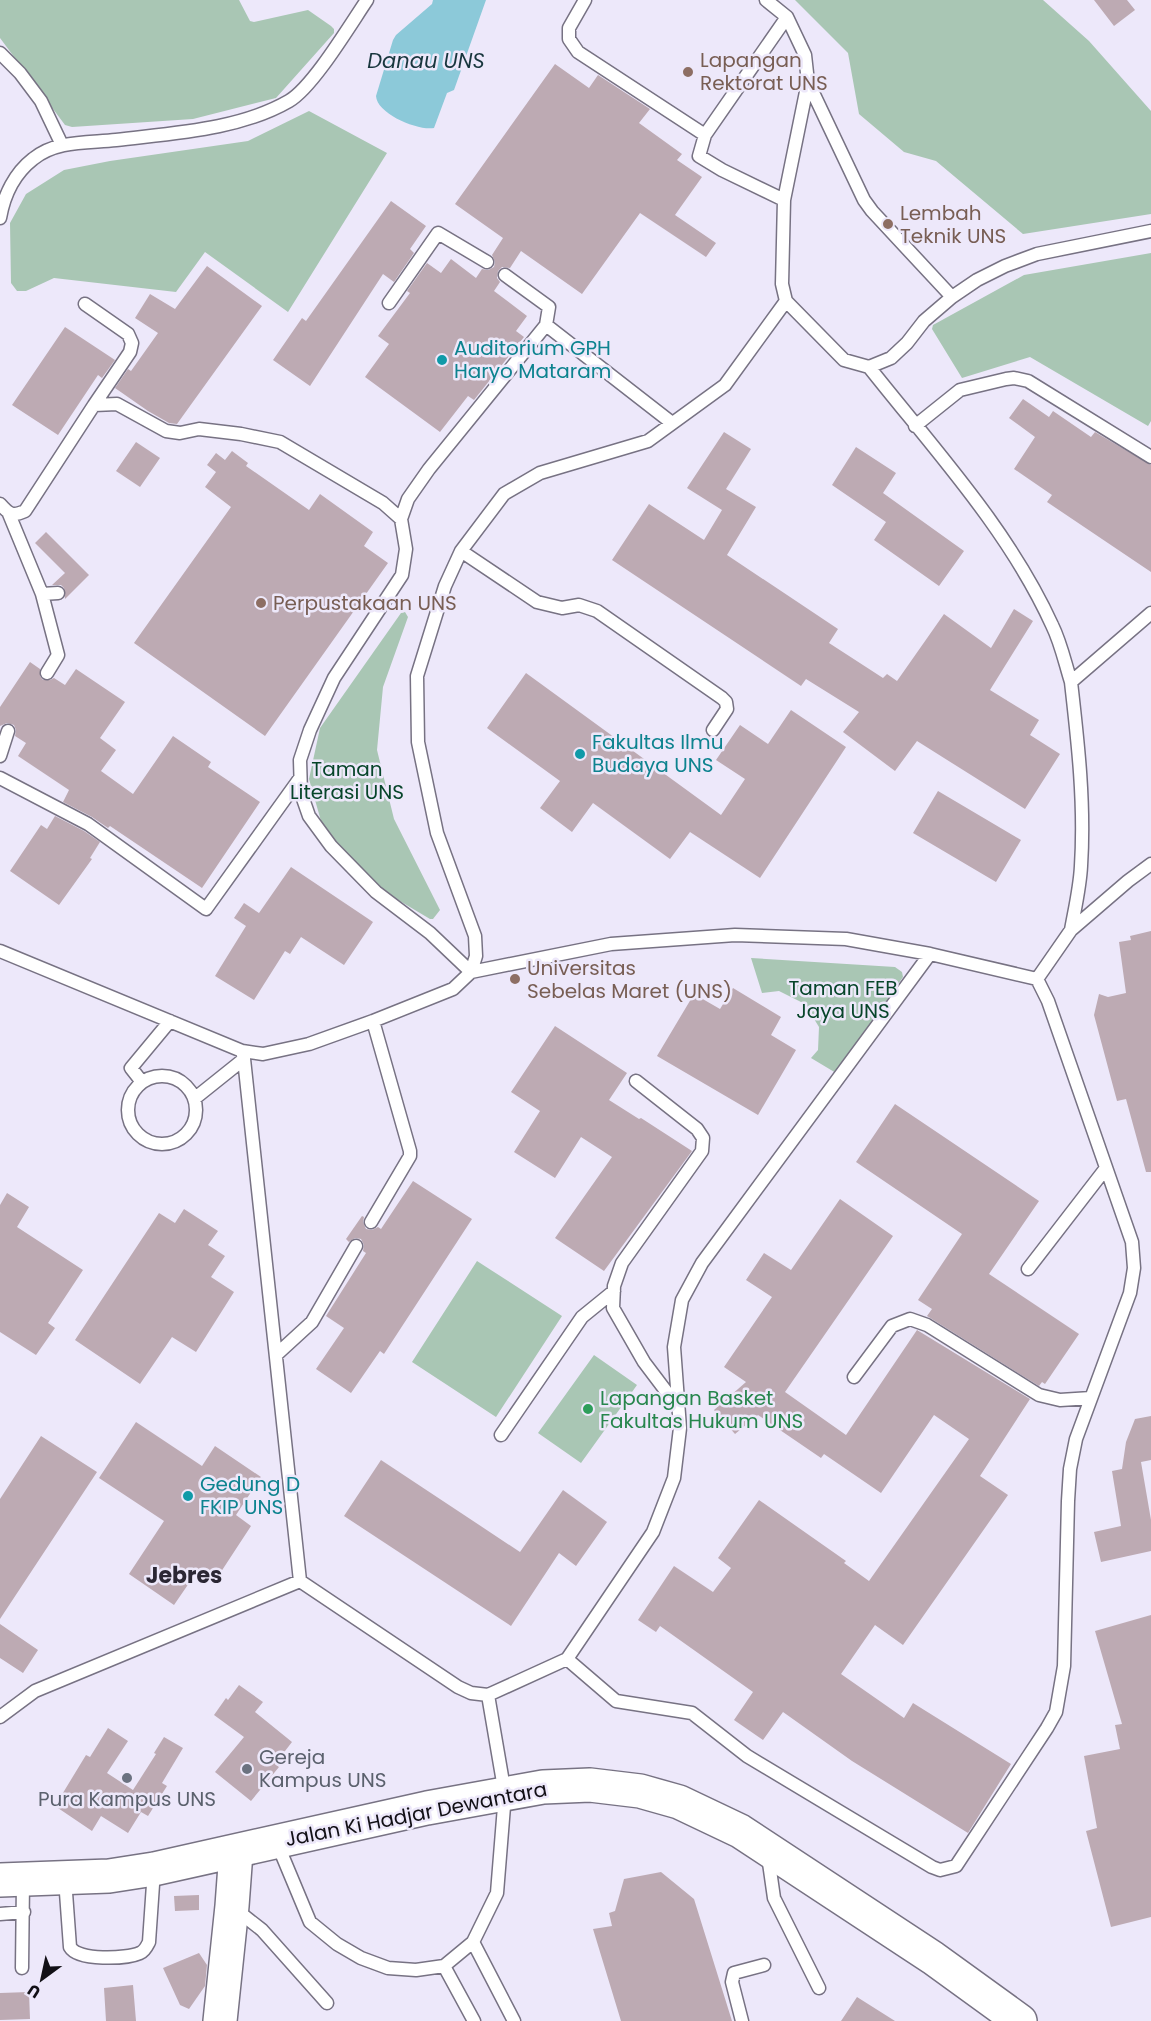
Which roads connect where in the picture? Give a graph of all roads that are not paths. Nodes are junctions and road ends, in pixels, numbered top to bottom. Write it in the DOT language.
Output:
graph roads {
  1 [pos="367,0"];
  2 [pos="585,0"];
  3 [pos="766,0"];
  4 [pos="787,17"];
  5 [pos="3,61"];
  6 [pos="808,82"];
  7 [pos="705,135"];
  8 [pos="62,145"];
  9 [pos="784,200"];
  10 [pos="0,218"];
  11 [pos="1151,231"];
  12 [pos="487,262"];
  13 [pos="505,274"];
  14 [pos="952,297"];
  15 [pos="786,300"];
  16 [pos="389,303"];
  17 [pos="85,304"];
  18 [pos="546,325"];
  19 [pos="869,367"];
  20 [pos="94,405"];
  21 [pos="672,423"];
  22 [pos="915,426"];
  23 [pos="1151,457"];
  24 [pos="0,504"];
  25 [pos="9,513"];
  26 [pos="401,519"];
  27 [pos="461,551"];
  28 [pos="58,592"];
  29 [pos="42,594"];
  30 [pos="1151,613"];
  31 [pos="47,673"];
  32 [pos="1071,682"];
  33 [pos="713,730"];
  34 [pos="8,731"];
  35 [pos="0,756"];
  36 [pos="0,778"];
  37 [pos="300,778"];
  38 [pos="1151,864"];
  39 [pos="1071,930"];
  40 [pos="0,951"];
  41 [pos="930,954"];
  42 [pos="471,972"];
  43 [pos="1037,979"];
  44 [pos="170,1021"];
  45 [pos="374,1021"];
  46 [pos="243,1055"];
  47 [pos="636,1081"];
  48 [pos="142,1082"];
  49 [pos="194,1099"];
  50 [pos="1106,1168"];
  51 [pos="371,1222"];
  52 [pos="356,1246"];
  53 [pos="1028,1269"];
  54 [pos="614,1291"];
  55 [pos="276,1355"];
  56 [pos="854,1377"];
  57 [pos="1091,1398"];
  58 [pos="679,1408"];
  59 [pos="501,1435"];
  60 [pos="300,1581"];
  61 [pos="567,1659"];
  62 [pos="488,1695"];
  63 [pos="0,1717"];
  64 [pos="505,1794"];
  65 [pos="276,1842"];
  66 [pos="767,1848"];
  67 [pos="236,1852"];
  68 [pos="154,1869"];
  69 [pos="65,1878"];
  70 [pos="12,1880"];
  71 [pos="232,1906"];
  72 [pos="24,1912"];
  73 [pos="0,1914"];
  74 [pos="473,1942"];
  75 [pos="764,1965"];
  76 [pos="444,1966"];
  77 [pos="22,1968"];
  78 [pos="819,1988"];
  79 [pos="327,2003"];
  80 [pos="220,2021"];
  81 [pos="474,2021"];
  82 [pos="514,2021"];
  83 [pos="742,2021"];
  84 [pos="1020,2021"];
  1 -- 8 [label="lane"];
  2 -- 7 [label="lane"];
  3 -- 4 [label="lane"];
  4 -- 6 [label="lane"];
  4 -- 7 [label="lane"];
  5 -- 8 [label="lane"];
  6 -- 9 [label="lane"];
  6 -- 14 [label="lane"];
  7 -- 9 [label="lane"];
  8 -- 10 [label="lane"];
  9 -- 15 [label="lane"];
  11 -- 14 [label="lane"];
  12 -- 16 [label="lane"];
  13 -- 18 [label="lane"];
  14 -- 19 [label="lane"];
  15 -- 19 [label="lane"];
  15 -- 21 [label="lane"];
  17 -- 20 [label="lane"];
  18 -- 21 [label="lane"];
  18 -- 26 [label="lane"];
  19 -- 22 [label="lane"];
  20 -- 25 [label="lane"];
  20 -- 26 [label="lane"];
  21 -- 27 [label="lane"];
  22 -- 23 [label="lane"];
  22 -- 32 [label="lane"];
  24 -- 25 [label="lane"];
  25 -- 29 [label="lane"];
  26 -- 37 [label="lane"];
  27 -- 33 [label="lane"];
  27 -- 42 [label="lane"];
  28 -- 29 [label="lane"];
  29 -- 31 [label="lane"];
  30 -- 32 [label="lane"];
  32 -- 39 [label="lane"];
  34 -- 35 [label="lane"];
  36 -- 37 [label="lane"];
  37 -- 42 [label="lane"];
  38 -- 39 [label="lane"];
  39 -- 43 [label="lane"];
  40 -- 44 [label="lane"];
  41 -- 42 [label="lane"];
  41 -- 43 [label="lane"];
  41 -- 58 [label="lane"];
  42 -- 45 [label="lane"];
  43 -- 50 [label="lane"];
  44 -- 46 [label="lane"];
  44 -- 48 [label="lane"];
  45 -- 46 [label="lane"];
  45 -- 51 [label="lane"];
  46 -- 49 [label="lane"];
  46 -- 55 [label="lane"];
  47 -- 54 [label="lane"];
  48 -- 49 [label="lane"];
  48 -- 49 [label="lane"];
  50 -- 53 [label="lane"];
  50 -- 57 [label="lane"];
  52 -- 55 [label="lane"];
  54 -- 58 [label="lane"];
  54 -- 59 [label="lane"];
  55 -- 60 [label="lane"];
  56 -- 57 [label="lane"];
  57 -- 61 [label="lane"];
  58 -- 61 [label="lane"];
  60 -- 62 [label="lane"];
  60 -- 63 [label="lane"];
  61 -- 62 [label="lane"];
  62 -- 64 [label="lane"];
  64 -- 65 [label="main road, Jalan Ki Hadjar Dewantara"];
  64 -- 66 [label="main road, Jalan Ki Hadjar Dewantara"];
  64 -- 74 [label="lane"];
  65 -- 67 [label="main road, Jalan Ki Hadjar Dewantara"];
  65 -- 76 [label="lane"];
  66 -- 78 [label="lane"];
  66 -- 84 [label="main road, Jalan Ki Hadjar Dewantara"];
  67 -- 68 [label="main road, Jalan Ki Hadjar Dewantara"];
  67 -- 71 [label="main road"];
  68 -- 69 [label="main road, Jalan Ki Hadjar Dewantara"];
  68 -- 69 [label="lane"];
  69 -- 70 [label="main road, Jalan Ki Hadjar Dewantara"];
  70 -- 72 [label="lane"];
  71 -- 79 [label="lane"];
  71 -- 80 [label="main road"];
  72 -- 73 [label="lane"];
  72 -- 77 [label="lane"];
  74 -- 76 [label="lane"];
  74 -- 82 [label="lane"];
  75 -- 83 [label="lane"];
  76 -- 81 [label="lane"];
}
